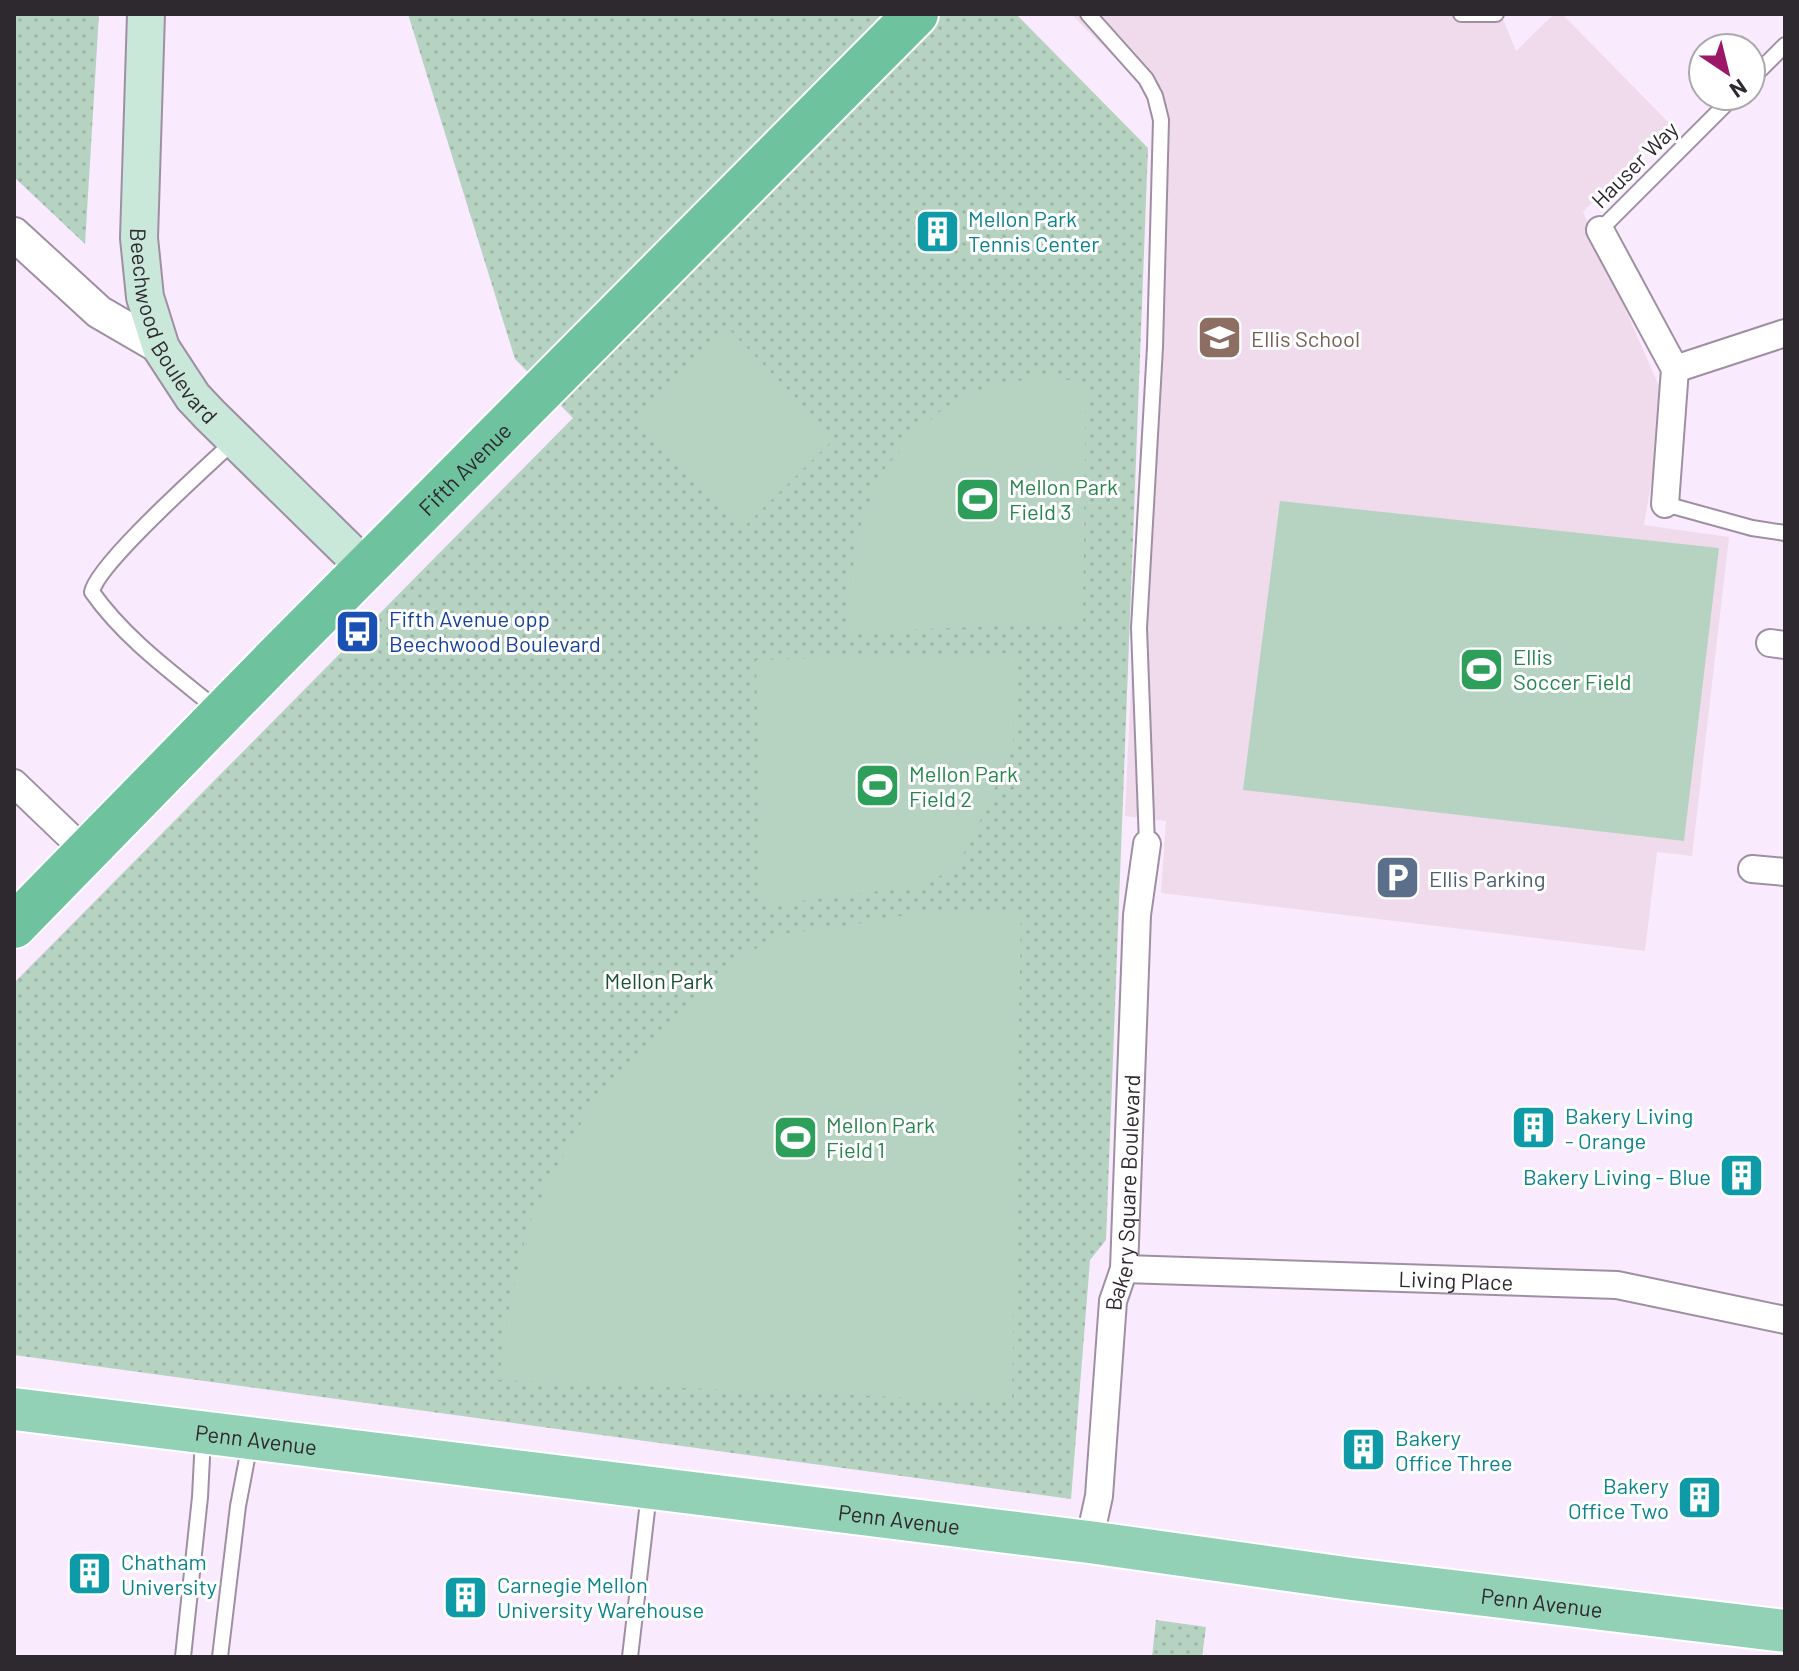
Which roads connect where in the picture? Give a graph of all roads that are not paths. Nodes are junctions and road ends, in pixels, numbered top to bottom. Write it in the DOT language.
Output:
graph roads {
  1 [pos="146,14"];
  2 [pos="916,14"];
  3 [pos="1088,14"];
  4 [pos="1461,14"];
  5 [pos="1496,14"];
  6 [pos="1785,45"];
  7 [pos="1767,63"];
  8 [pos="1718,112"];
  9 [pos="1600,230"];
  10 [pos="14,234"];
  11 [pos="1785,333"];
  12 [pos="161,348"];
  13 [pos="1675,369"];
  14 [pos="235,440"];
  15 [pos="1665,504"];
  16 [pos="1785,533"];
  17 [pos="366,568"];
  18 [pos="222,713"];
  19 [pos="14,783"];
  20 [pos="1147,844"];
  21 [pos="86,852"];
  22 [pos="1752,869"];
  23 [pos="1785,872"];
  24 [pos="14,926"];
  25 [pos="1124,1269"];
  26 [pos="1785,1320"];
  27 [pos="14,1409"];
  28 [pos="203,1432"];
  29 [pos="251,1439"];
  30 [pos="650,1488"];
  31 [pos="1089,1542"];
  32 [pos="1785,1631"];
  33 [pos="183,1657"];
  34 [pos="220,1657"];
  35 [pos="630,1657"];
  1 -- 12 [label="main road, Beechwood Boulevard"];
  2 -- 17 [label="highway, Fifth Avenue"];
  3 -- 20 [label="lane"];
  4 -- 5 [label="lane"];
  6 -- 7 [label="lane"];
  8 -- 9 [label="lane, Hauser Way"];
  9 -- 13 [label="street"];
  10 -- 12 [label="street"];
  11 -- 13 [label="street"];
  12 -- 14 [label="main road, Beechwood Boulevard"];
  13 -- 15 [label="street"];
  14 -- 17 [label="main road, Beechwood Boulevard"];
  14 -- 18 [label="lane"];
  15 -- 16 [label="lane"];
  17 -- 18 [label="highway, Fifth Avenue"];
  18 -- 21 [label="highway, Fifth Avenue"];
  19 -- 21 [label="street"];
  20 -- 25 [label="street, Bakery Square Boulevard"];
  21 -- 24 [label="highway, Fifth Avenue"];
  22 -- 23 [label="street"];
  25 -- 26 [label="street, Living Place"];
  25 -- 31 [label="street, Bakery Square Boulevard"];
  27 -- 28 [label="main road, Penn Avenue"];
  28 -- 29 [label="main road, Penn Avenue"];
  28 -- 33 [label="lane"];
  29 -- 30 [label="main road, Penn Avenue"];
  29 -- 34 [label="lane"];
  30 -- 31 [label="main road, Penn Avenue"];
  30 -- 35 [label="lane"];
  31 -- 32 [label="main road, Penn Avenue"];
}
